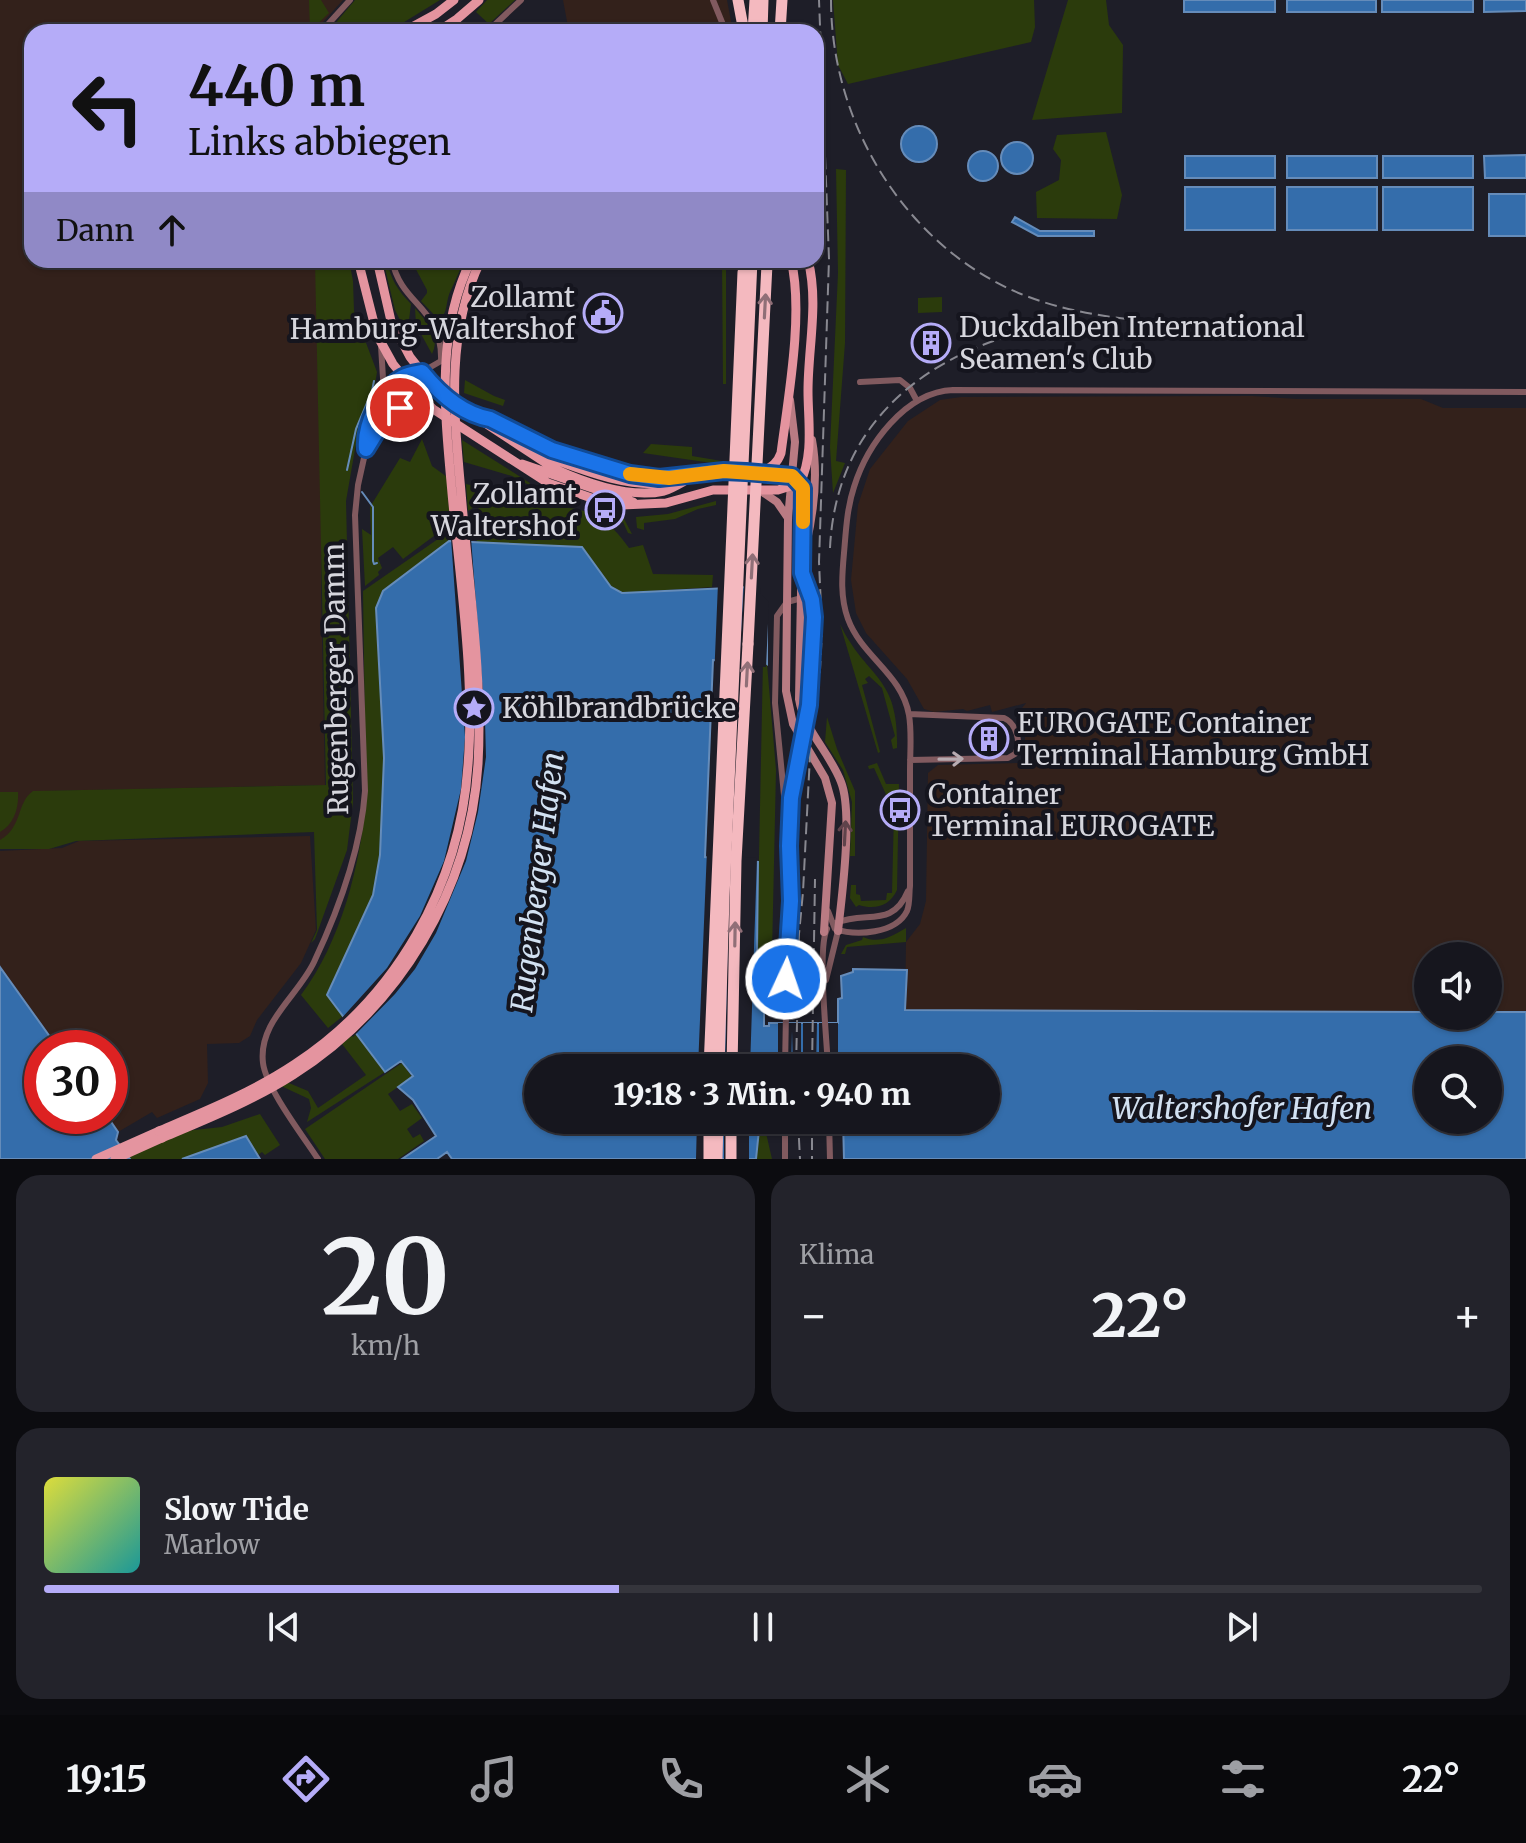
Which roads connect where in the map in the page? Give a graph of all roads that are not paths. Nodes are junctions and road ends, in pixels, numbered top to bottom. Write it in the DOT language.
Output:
graph roads {
  1 [pos="350,0"];
  2 [pos="454,0"];
  3 [pos="479,0"];
  4 [pos="521,0"];
  5 [pos="713,0"];
  6 [pos="738,0"];
  7 [pos="755,0"];
  8 [pos="763,0"];
  9 [pos="782,0"];
  10 [pos="789,0"];
  11 [pos="328,24"];
  12 [pos="418,24"];
  13 [pos="449,24"];
  14 [pos="496,24"];
  15 [pos="723,24"];
  16 [pos="742,24"];
  17 [pos="754,24"];
  18 [pos="762,24"];
  19 [pos="780,24"];
  20 [pos="782,24"];
  21 [pos="360,268"];
  22 [pos="379,268"];
  23 [pos="395,268"];
  24 [pos="468,268"];
  25 [pos="478,268"];
  26 [pos="743,268"];
  27 [pos="752,268"];
  28 [pos="768,268"];
  29 [pos="792,268"];
  30 [pos="809,268"];
  31 [pos="381,344"];
  32 [pos="422,372"];
  33 [pos="406,381"];
  34 [pos="860,382"];
  35 [pos="789,391"];
  36 [pos="1526,392"];
  37 [pos="383,398"];
  38 [pos="917,401"];
  39 [pos="430,406"];
  40 [pos="479,417"];
  41 [pos="385,418"];
  42 [pos="809,427"];
  43 [pos="366,449"];
  44 [pos="756,473"];
  45 [pos="698,474"];
  46 [pos="794,482"];
  47 [pos="761,491"];
  48 [pos="788,519"];
  49 [pos="803,561"];
  50 [pos="802,573"];
  51 [pos="802,601"];
  52 [pos="787,602"];
  53 [pos="813,624"];
  54 [pos="909,714"];
  55 [pos="910,760"];
  56 [pos="789,846"];
  57 [pos="910,886"];
  58 [pos="826,904"];
  59 [pos="841,907"];
  60 [pos="860,917"];
  61 [pos="837,926"];
  62 [pos="824,932"];
  63 [pos="824,987"];
  64 [pos="710,1054"];
  65 [pos="719,1054"];
  66 [pos="732,1054"];
  67 [pos="785,1054"];
  68 [pos="827,1054"];
  69 [pos="709,1134"];
  70 [pos="718,1134"];
  71 [pos="731,1134"];
  72 [pos="785,1134"];
  73 [pos="829,1134"];
  74 [pos="96,1159"];
  75 [pos="115,1159"];
  76 [pos="318,1159"];
  77 [pos="709,1159"];
  78 [pos="717,1159"];
  79 [pos="731,1159"];
  80 [pos="785,1159"];
  81 [pos="830,1159"];
  1 -- 11 [label="street"];
  2 -- 12 [label="main road"];
  3 -- 13 [label="main road"];
  4 -- 14 [label="street"];
  5 -- 15 [label="street"];
  6 -- 16 [label="highway"];
  7 -- 17 [label="highway"];
  8 -- 18 [label="highway"];
  9 -- 19 [label="highway"];
  10 -- 20 [label="highway"];
  21 -- 31 [label="main road"];
  22 -- 32 [label="main road"];
  23 -- 32 [label="street"];
  24 -- 74 [label="main road, bridge"];
  25 -- 75 [label="main road, bridge"];
  26 -- 64 [label="highway, bridge"];
  27 -- 65 [label="highway, bridge"];
  66 -- 28 [label="highway, one-way, bridge"];
  29 -- 35 [label="main road"];
  30 -- 42 [label="main road"];
  31 -- 33 [label="main road"];
  31 -- 37 [label="street"];
  32 -- 33 [label="street"];
  32 -- 40 [label="main road"];
  33 -- 37 [label="street, Rugenberger Damm"];
  33 -- 39 [label="main road"];
  33 -- 41 [label="street, Rugenberger Damm"];
  34 -- 38 [label="street"];
  35 -- 44 [label="main road"];
  35 -- 46 [label="street"];
  36 -- 38 [label="street"];
  37 -- 43 [label="street, Rugenberger Damm"];
  38 -- 54 [label="street"];
  39 -- 41 [label="street"];
  39 -- 47 [label="main road"];
  40 -- 45 [label="main road"];
  40 -- 45 [label="main road"];
  41 -- 43 [label="street, Rugenberger Damm"];
  42 -- 46 [label="main road"];
  42 -- 49 [label="street"];
  43 -- 76 [label="street, Rugenberger Damm"];
  44 -- 45 [label="main road"];
  44 -- 46 [label="street"];
  46 -- 47 [label="main road"];
  46 -- 48 [label="street"];
  46 -- 49 [label="street"];
  47 -- 48 [label="street"];
  48 -- 52 [label="street"];
  49 -- 50 [label="street"];
  50 -- 51 [label="street"];
  50 -- 53 [label="street"];
  51 -- 52 [label="street"];
  51 -- 53 [label="street"];
  59 -- 51 [label="street, one-way"];
  52 -- 56 [label="street"];
  52 -- 58 [label="street"];
  53 -- 56 [label="street, bridge"];
  54 -- 55 [label="street"];
  55 -- 54 [label="street, one-way"];
  55 -- 57 [label="street"];
  56 -- 67 [label="street"];
  57 -- 60 [label="street"];
  57 -- 61 [label="street"];
  58 -- 61 [label="street"];
  58 -- 62 [label="street"];
  59 -- 60 [label="street"];
  59 -- 61 [label="street"];
  60 -- 61 [label="street"];
  61 -- 62 [label="street"];
  61 -- 63 [label="street"];
  62 -- 63 [label="street"];
  63 -- 68 [label="street"];
  69 -- 77 [label="highway"];
  70 -- 78 [label="highway"];
  71 -- 79 [label="highway"];
  72 -- 80 [label="street"];
  73 -- 81 [label="street"];
}
